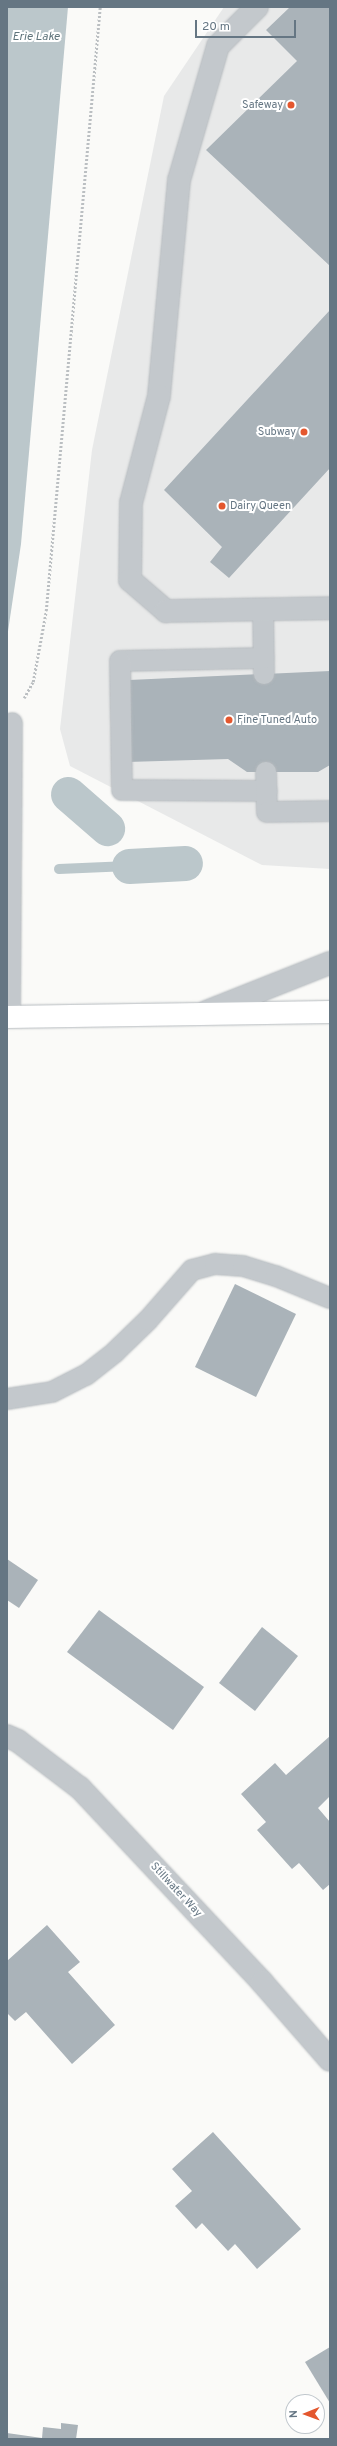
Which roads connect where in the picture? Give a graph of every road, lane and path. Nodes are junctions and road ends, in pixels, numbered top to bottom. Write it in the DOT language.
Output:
graph roads {
  1 [pos="100,7"];
  2 [pos="256,7"];
  3 [pos="330,608"];
  4 [pos="263,609"];
  5 [pos="12,723"];
  6 [pos="330,811"];
  7 [pos="330,964"];
  8 [pos="330,1012"];
  9 [pos="199,1014"];
  10 [pos="8,1017"];
  11 [pos="330,1298"];
  12 [pos="7,1399"];
  13 [pos="7,1736"];
  14 [pos="330,2060"];
  1 -- 5 [label="path"];
  2 -- 4 [label="street"];
  3 -- 4 [label="street"];
  4 -- 6 [label="lane"];
  5 -- 10 [label="lane"];
  7 -- 9 [label="street"];
  8 -- 9 [label="main road"];
  9 -- 10 [label="main road"];
  11 -- 12 [label="lane"];
  13 -- 14 [label="street, Stillwater Way"];
}
